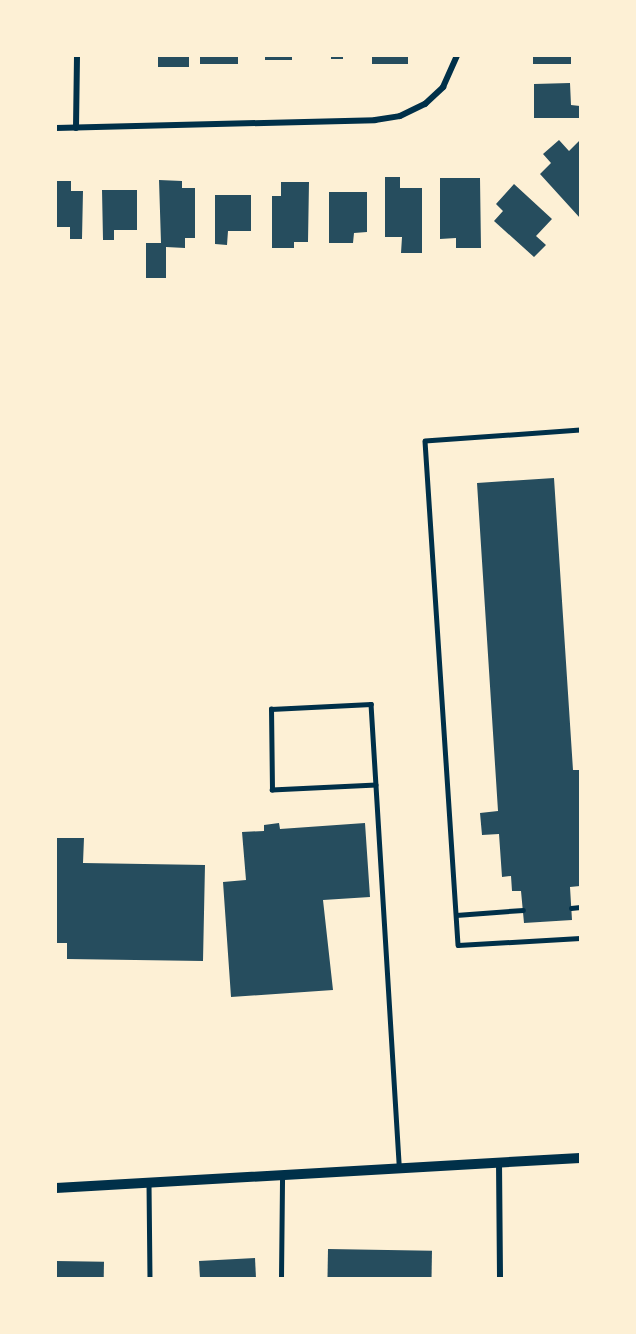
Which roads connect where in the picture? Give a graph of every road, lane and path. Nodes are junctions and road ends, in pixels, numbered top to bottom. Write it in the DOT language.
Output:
graph roads {
  1 [pos="77,56"];
  2 [pos="457,56"];
  3 [pos="56,128"];
  4 [pos="76,128"];
  5 [pos="580,430"];
  6 [pos="376,785"];
  7 [pos="580,907"];
  8 [pos="572,908"];
  9 [pos="523,910"];
  10 [pos="456,915"];
  11 [pos="580,938"];
  12 [pos="580,1158"];
  13 [pos="499,1162"];
  14 [pos="399,1168"];
  15 [pos="282,1176"];
  16 [pos="149,1183"];
  17 [pos="56,1188"];
  18 [pos="150,1278"];
  19 [pos="281,1278"];
  20 [pos="500,1278"];
  1 -- 4 [label="street"];
  2 -- 4 [label="street"];
  3 -- 4 [label="street"];
  5 -- 10 [label="lane"];
  6 -- 6 [label="lane"];
  6 -- 14 [label="lane"];
  7 -- 8 [label="lane"];
  9 -- 10 [label="lane"];
  10 -- 11 [label="lane"];
  12 -- 13 [label="street"];
  13 -- 14 [label="street"];
  13 -- 20 [label="street"];
  14 -- 15 [label="street"];
  15 -- 16 [label="street"];
  15 -- 19 [label="lane"];
  16 -- 17 [label="street"];
  16 -- 18 [label="lane"];
}
